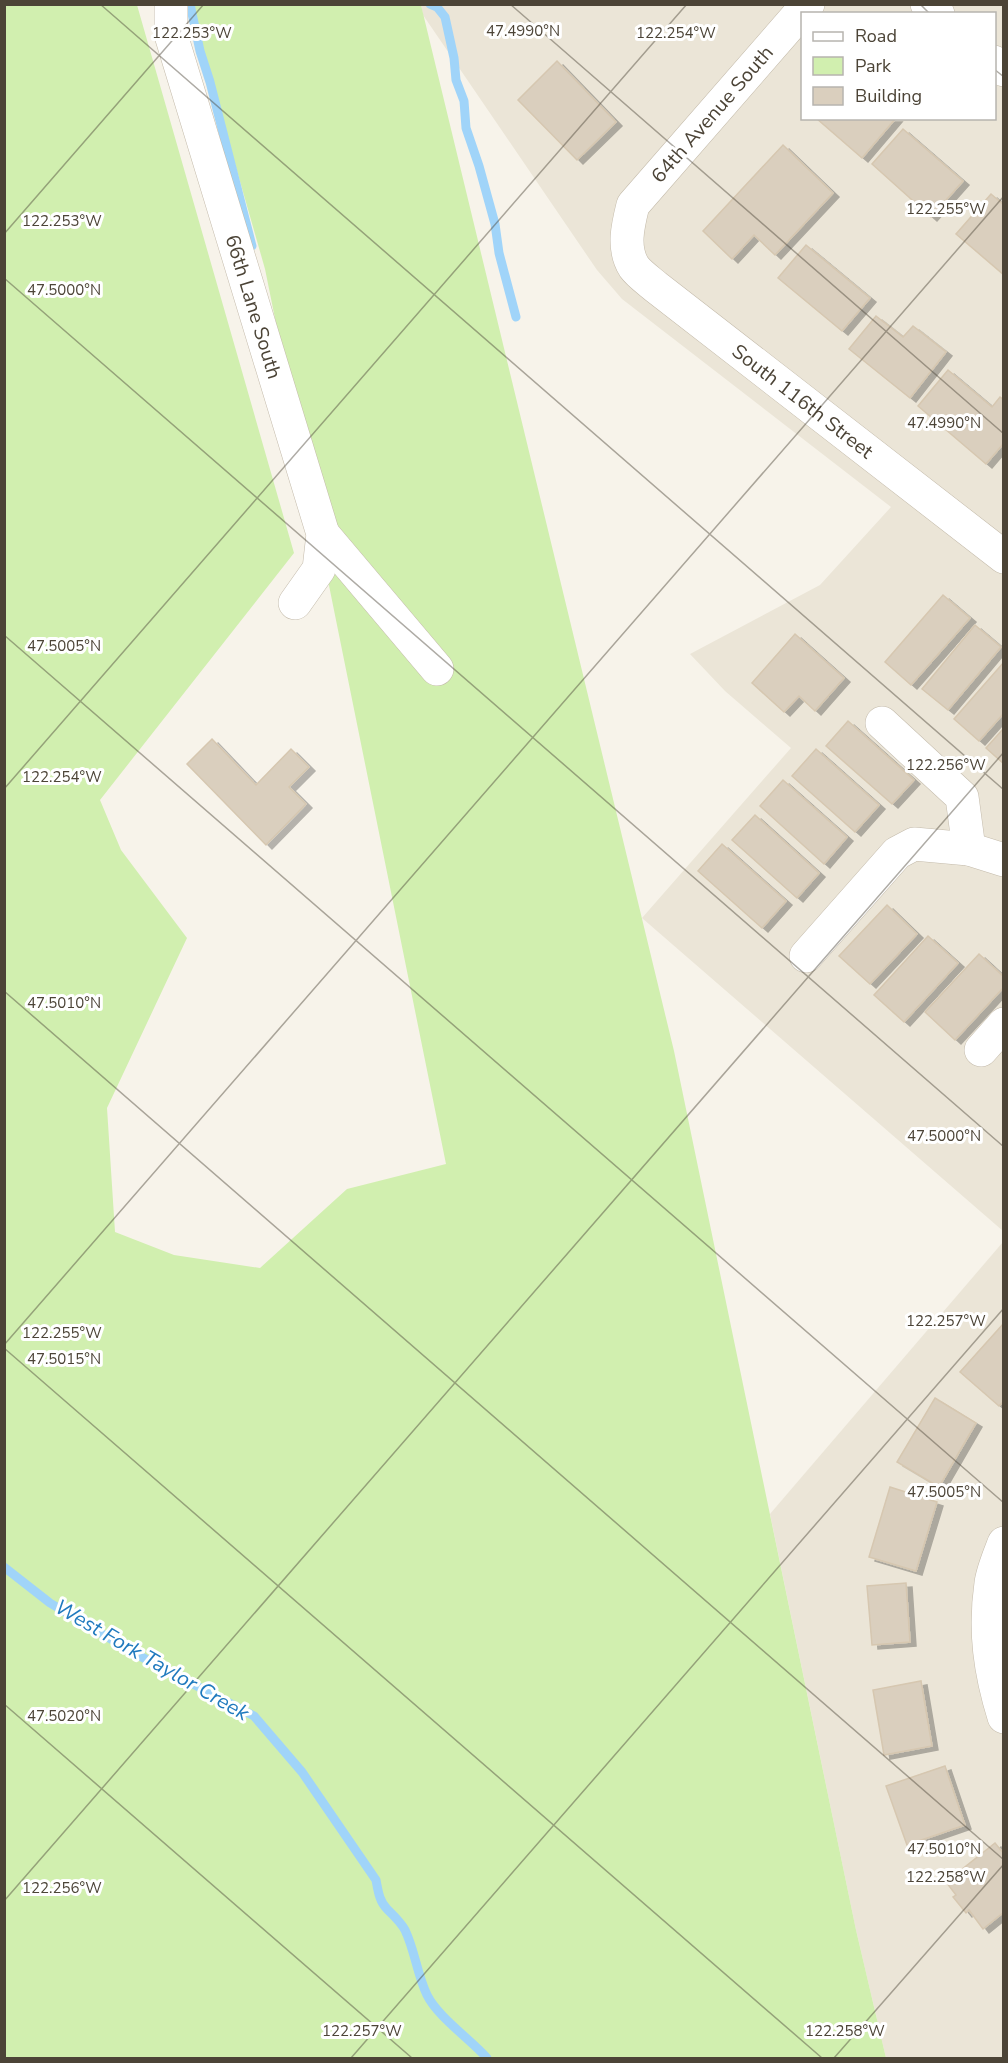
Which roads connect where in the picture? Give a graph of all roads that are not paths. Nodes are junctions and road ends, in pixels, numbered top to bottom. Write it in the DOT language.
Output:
graph roads {
  1 [pos="171,4"];
  2 [pos="801,12"];
  3 [pos="627,230"];
  4 [pos="323,534"];
  5 [pos="1004,557"];
  6 [pos="295,603"];
  7 [pos="436,669"];
  8 [pos="882,723"];
  9 [pos="969,849"];
  10 [pos="1004,860"];
  11 [pos="806,956"];
  12 [pos="1004,1024"];
  13 [pos="981,1050"];
  14 [pos="1004,1543"];
  15 [pos="1004,1717"];
  1 -- 4 [label="street, 66th Lane South"];
  2 -- 3 [label="street, 64th Avenue South"];
  3 -- 5 [label="street, South 116th Street"];
  4 -- 6 [label="street, 66th Lane South"];
  4 -- 7 [label="street"];
  8 -- 9 [label="street"];
  9 -- 10 [label="street"];
  9 -- 11 [label="street"];
  12 -- 13 [label="street"];
  14 -- 15 [label="street"];
}
